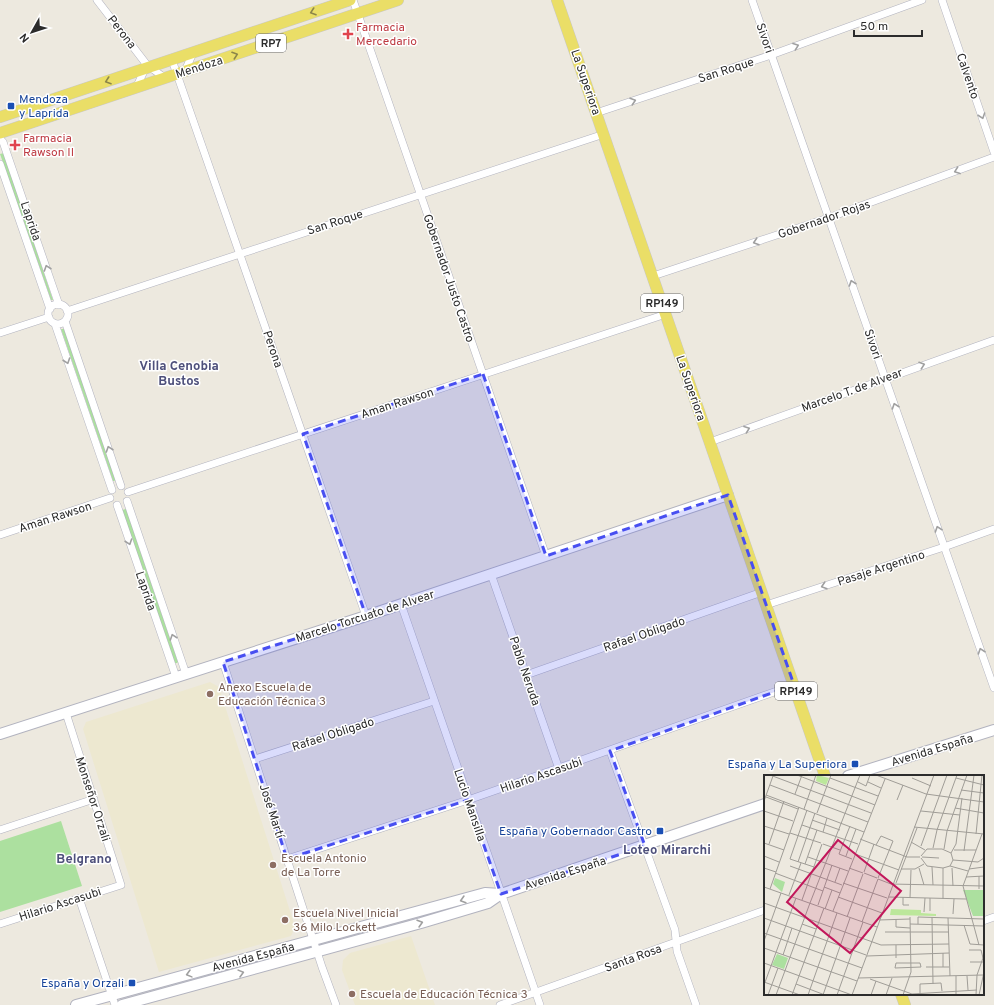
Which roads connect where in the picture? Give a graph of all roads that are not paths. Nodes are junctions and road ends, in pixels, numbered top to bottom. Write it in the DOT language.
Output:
graph roads {
  1 [pos="97,0"];
  2 [pos="350,0"];
  3 [pos="353,0"];
  4 [pos="398,0"];
  5 [pos="557,0"];
  6 [pos="752,0"];
  7 [pos="922,0"];
  8 [pos="942,0"];
  9 [pos="358,13"];
  10 [pos="193,52"];
  11 [pos="771,55"];
  12 [pos="172,60"];
  13 [pos="147,67"];
  14 [pos="180,76"];
  15 [pos="165,78"];
  16 [pos="136,88"];
  17 [pos="596,113"];
  18 [pos="0,117"];
  19 [pos="0,133"];
  20 [pos="604,134"];
  21 [pos="0,139"];
  22 [pos="994,152"];
  23 [pos="994,157"];
  24 [pos="0,164"];
  25 [pos="420,194"];
  26 [pos="828,218"];
  27 [pos="240,254"];
  28 [pos="653,276"];
  29 [pos="59,305"];
  30 [pos="50,309"];
  31 [pos="67,311"];
  32 [pos="666,314"];
  33 [pos="49,317"];
  34 [pos="65,321"];
  35 [pos="55,324"];
  36 [pos="0,334"];
  37 [pos="994,340"];
  38 [pos="483,374"];
  39 [pos="885,378"];
  40 [pos="303,434"];
  41 [pos="710,442"];
  42 [pos="122,486"];
  43 [pos="112,490"];
  44 [pos="128,492"];
  45 [pos="728,495"];
  46 [pos="110,498"];
  47 [pos="127,502"];
  48 [pos="117,505"];
  49 [pos="994,529"];
  50 [pos="0,535"];
  51 [pos="944,547"];
  52 [pos="546,556"];
  53 [pos="491,574"];
  54 [pos="762,592"];
  55 [pos="401,604"];
  56 [pos="766,605"];
  57 [pos="366,616"];
  58 [pos="223,662"];
  59 [pos="186,674"];
  60 [pos="526,675"];
  61 [pos="176,677"];
  62 [pos="794,685"];
  63 [pos="994,688"];
  64 [pos="434,701"];
  65 [pos="66,713"];
  66 [pos="994,730"];
  67 [pos="0,734"];
  68 [pos="610,751"];
  69 [pos="255,759"];
  70 [pos="559,769"];
  71 [pos="825,775"];
  72 [pos="851,775"];
  73 [pos="94,799"];
  74 [pos="468,800"];
  75 [pos="764,804"];
  76 [pos="0,830"];
  77 [pos="645,846"];
  78 [pos="287,859"];
  79 [pos="120,885"];
  80 [pos="501,894"];
  81 [pos="79,898"];
  82 [pos="764,910"];
  83 [pos="994,917"];
  84 [pos="984,921"];
  85 [pos="0,924"];
  86 [pos="314,941"];
  87 [pos="676,942"];
  88 [pos="317,952"];
  89 [pos="535,992"];
  90 [pos="901,995"];
  91 [pos="113,1000"];
  92 [pos="76,1005"];
  93 [pos="122,1005"];
  94 [pos="336,1005"];
  95 [pos="500,1005"];
  96 [pos="540,1005"];
  97 [pos="696,1005"];
  98 [pos="905,1005"];
  1 -- 13 [label="street, Perona"];
  2 -- 10 [label="main road, Mendoza / RP7, one-way"];
  3 -- 9 [label="street, Gobernador Justo Castro"];
  4 -- 9 [label="main road, Mendoza / RP7"];
  5 -- 17 [label="main road, La Superiora / RP149"];
  6 -- 11 [label="street, Sivori"];
  11 -- 7 [label="street, San Roque, one-way"];
  8 -- 22 [label="street, Calvento, one-way"];
  14 -- 9 [label="main road, Mendoza / RP7, one-way"];
  9 -- 25 [label="street, Gobernador Justo Castro"];
  10 -- 12 [label="main road, Mendoza / RP7"];
  10 -- 14 [label="street"];
  17 -- 11 [label="street, San Roque, one-way"];
  11 -- 26 [label="street, Sivori"];
  12 -- 13 [label="main road, Mendoza / RP7"];
  12 -- 14 [label="street, Perona"];
  13 -- 15 [label="street, Perona"];
  13 -- 16 [label="street"];
  13 -- 18 [label="main road, Mendoza / RP7, one-way"];
  14 -- 15 [label="main road, Mendoza / RP7"];
  14 -- 27 [label="street, Perona"];
  15 -- 16 [label="main road, Mendoza / RP7"];
  16 -- 19 [label="main road, Mendoza / RP7"];
  17 -- 20 [label="main road, La Superiora / RP149"];
  20 -- 25 [label="street, San Roque"];
  20 -- 28 [label="main road, La Superiora / RP149"];
  29 -- 21 [label="street, Laprida, one-way"];
  23 -- 26 [label="street, Gobernador Rojas, one-way"];
  24 -- 30 [label="street, Laprida"];
  25 -- 27 [label="street, San Roque"];
  25 -- 38 [label="street, Gobernador Justo Castro"];
  26 -- 28 [label="street, Gobernador Rojas, one-way"];
  39 -- 26 [label="street, Sivori, one-way"];
  27 -- 31 [label="street, San Roque"];
  27 -- 40 [label="street, Perona"];
  28 -- 32 [label="main road, La Superiora / RP149"];
  29 -- 30 [label="street"];
  29 -- 31 [label="street"];
  30 -- 33 [label="street"];
  31 -- 34 [label="street"];
  32 -- 38 [label="street, Aman Rawson"];
  32 -- 41 [label="main road, La Superiora / RP149"];
  33 -- 35 [label="street"];
  33 -- 36 [label="street"];
  34 -- 35 [label="street"];
  42 -- 34 [label="street, one-way"];
  35 -- 43 [label="street, one-way"];
  39 -- 37 [label="street, Marcelo T. de Alvear, one-way"];
  38 -- 40 [label="street, Aman Rawson"];
  38 -- 52 [label="street, Gobernador Justo Castro"];
  41 -- 39 [label="street, Marcelo T. de Alvear, one-way"];
  51 -- 39 [label="street, Sivori, one-way"];
  40 -- 44 [label="street, Aman Rawson"];
  40 -- 57 [label="street, Perona"];
  41 -- 45 [label="main road, La Superiora / RP149"];
  42 -- 43 [label="street"];
  42 -- 44 [label="street"];
  43 -- 46 [label="street"];
  44 -- 47 [label="street"];
  45 -- 52 [label="main road, Marcelo Torcuato de Alvear"];
  45 -- 54 [label="main road, La Superiora / RP149"];
  46 -- 48 [label="street"];
  46 -- 50 [label="street, Aman Rawson"];
  47 -- 48 [label="street"];
  59 -- 47 [label="street, Laprida, one-way"];
  48 -- 61 [label="street, Laprida, one-way"];
  49 -- 51 [label="street, Pasaje Argentino"];
  51 -- 56 [label="street, Pasaje Argentino, one-way"];
  63 -- 51 [label="street, Sivori, one-way"];
  52 -- 53 [label="main road, Marcelo Torcuato de Alvear"];
  53 -- 55 [label="main road, Marcelo Torcuato de Alvear"];
  53 -- 60 [label="street, Pablo Neruda"];
  54 -- 56 [label="main road, La Superiora / RP149"];
  54 -- 60 [label="street, Rafael Obligado"];
  55 -- 57 [label="main road, Marcelo Torcuato de Alvear"];
  55 -- 64 [label="street, Lucio Mansilla"];
  56 -- 62 [label="main road, La Superiora / RP149"];
  57 -- 58 [label="main road, Marcelo Torcuato de Alvear"];
  58 -- 59 [label="main road, Marcelo Torcuato de Alvear"];
  58 -- 69 [label="street, José Martí"];
  59 -- 61 [label="main road, Marcelo Torcuato de Alvear"];
  60 -- 70 [label="street, Pablo Neruda"];
  61 -- 65 [label="main road, Marcelo Torcuato de Alvear"];
  62 -- 68 [label="street, Hilario Ascasubi"];
  62 -- 71 [label="main road, La Superiora / RP149"];
  64 -- 69 [label="street, Rafael Obligado"];
  64 -- 74 [label="street, Lucio Mansilla"];
  65 -- 67 [label="main road, Marcelo Torcuato de Alvear"];
  65 -- 73 [label="street, Monseñor Orzali"];
  66 -- 72 [label="main road, Avenida España"];
  68 -- 70 [label="street, Hilario Ascasubi"];
  68 -- 77 [label="street"];
  69 -- 78 [label="street, José Martí"];
  70 -- 74 [label="street, Hilario Ascasubi"];
  73 -- 76 [label="street"];
  73 -- 79 [label="street, Monseñor Orzali"];
  74 -- 78 [label="street, Hilario Ascasubi"];
  74 -- 80 [label="street, Lucio Mansilla"];
  75 -- 77 [label="main road, Avenida España"];
  77 -- 80 [label="main road, Avenida España"];
  77 -- 87 [label="street"];
  78 -- 86 [label="street, José Martí"];
  79 -- 81 [label="street, Hilario Ascasubi"];
  80 -- 86 [label="main road, Avenida España, one-way"];
  88 -- 80 [label="main road, Avenida España, one-way"];
  80 -- 89 [label="street, Lucio Mansilla"];
  81 -- 85 [label="street, Hilario Ascasubi"];
  81 -- 91 [label="street"];
  82 -- 87 [label="street, Santa Rosa"];
  83 -- 84 [label="street"];
  86 -- 88 [label="street, José Martí"];
  86 -- 91 [label="main road, Avenida España, one-way"];
  87 -- 89 [label="street, Santa Rosa"];
  87 -- 97 [label="street"];
  93 -- 88 [label="main road, Avenida España, one-way"];
  88 -- 94 [label="street, José Martí"];
  89 -- 95 [label="street, Santa Rosa"];
  89 -- 96 [label="street, Lucio Mansilla"];
  90 -- 98 [label="main road"];
  91 -- 92 [label="main road, Avenida España"];
}
